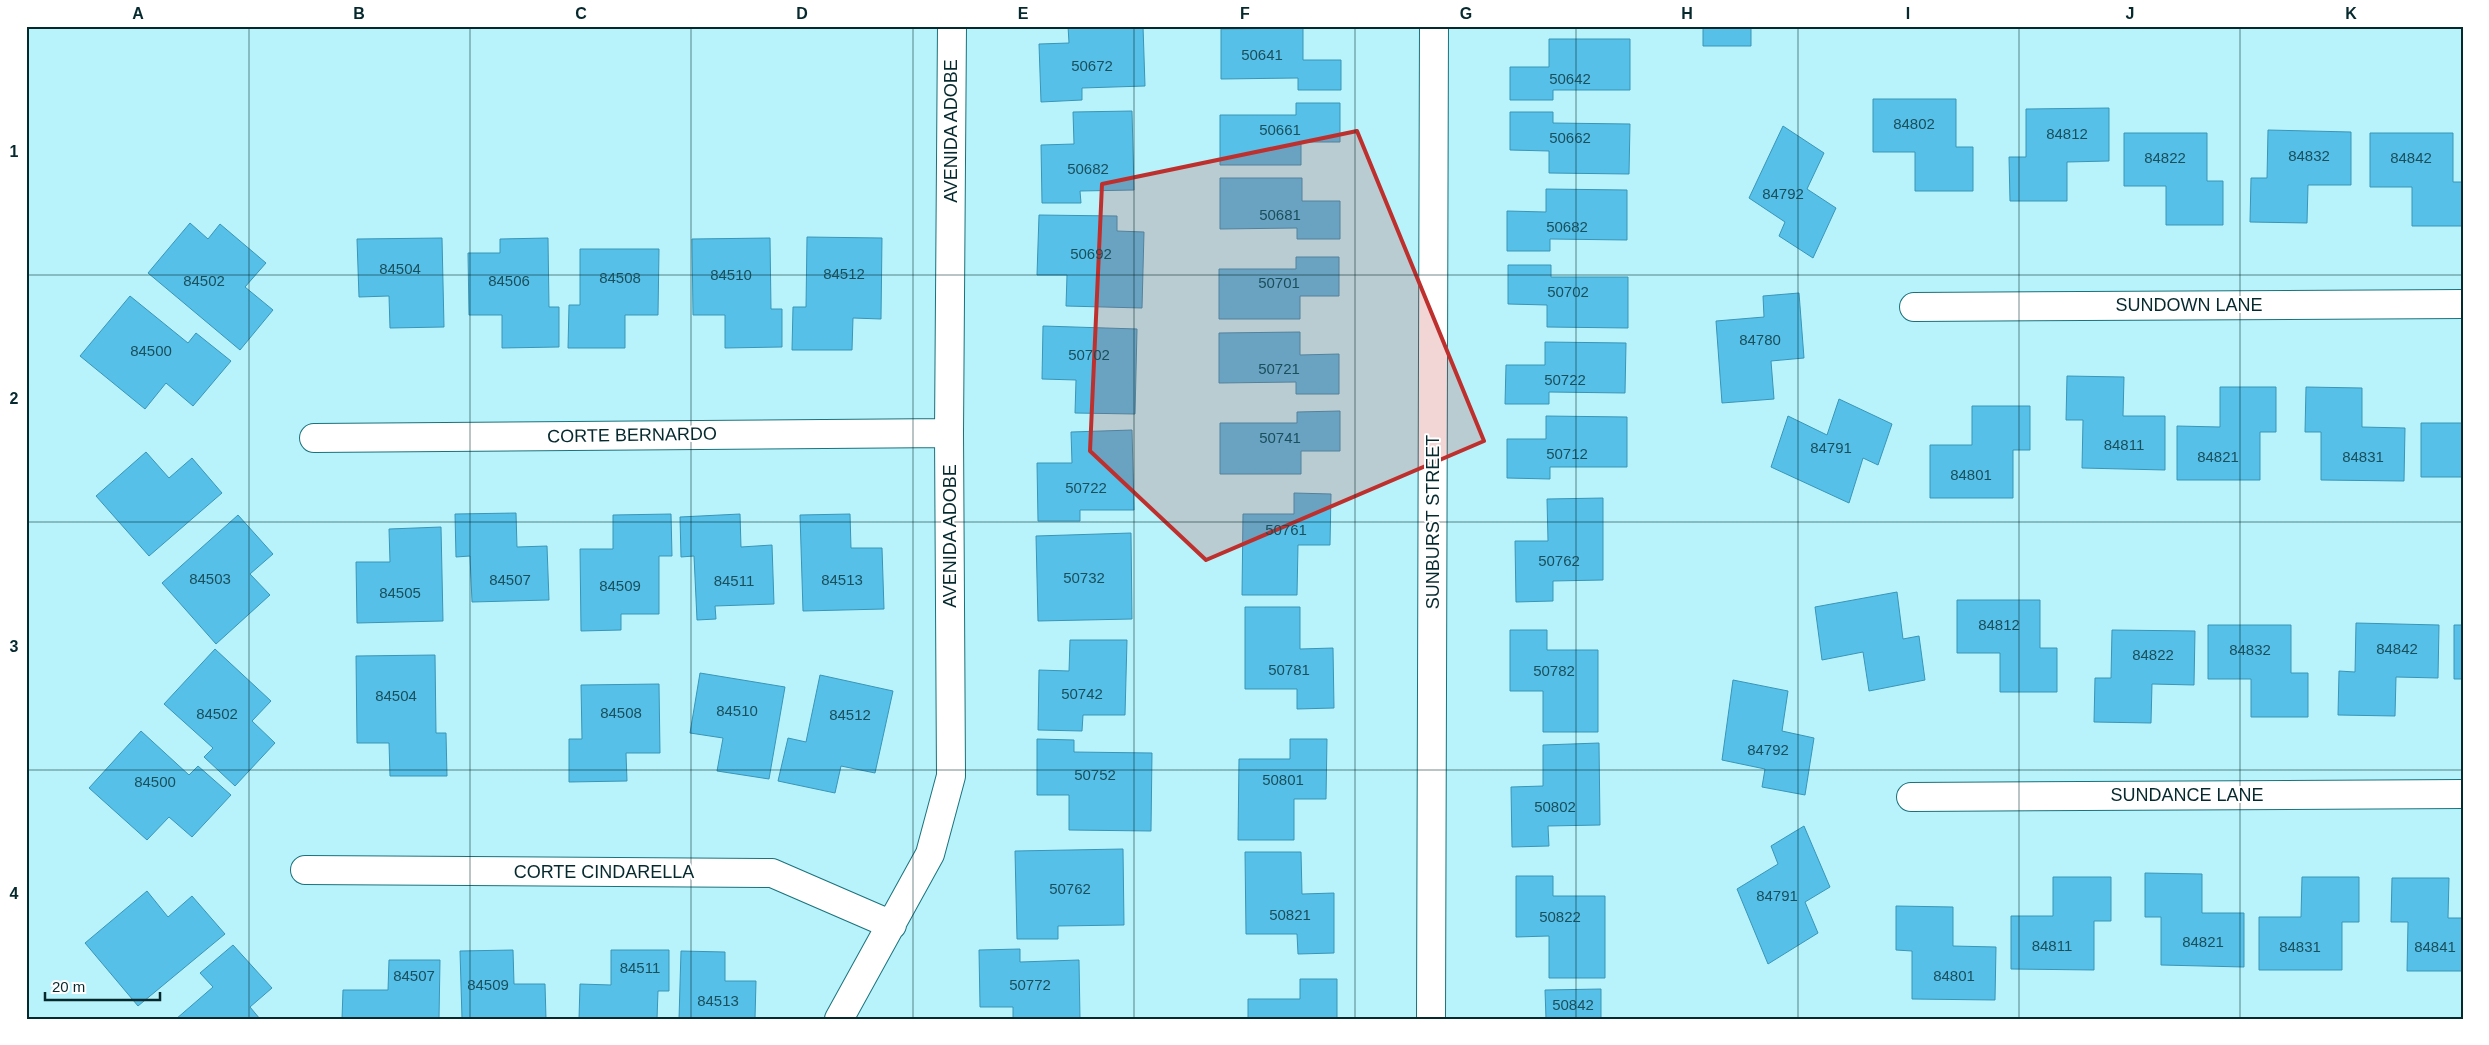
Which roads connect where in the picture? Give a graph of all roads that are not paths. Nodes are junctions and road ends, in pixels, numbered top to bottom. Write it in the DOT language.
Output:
graph roads {
  1 [pos="952,26"];
  2 [pos="1434,26"];
  3 [pos="2463,304"];
  4 [pos="1914,307"];
  5 [pos="949,433"];
  6 [pos="314,438"];
  7 [pos="2463,794"];
  8 [pos="1911,797"];
  9 [pos="306,870"];
  10 [pos="892,925"];
  11 [pos="839,1019"];
  12 [pos="1431,1019"];
  1 -- 5 [label="street, AVENIDA ADOBE"];
  2 -- 12 [label="street, SUNBURST STREET"];
  3 -- 4 [label="street, SUNDOWN LANE"];
  5 -- 6 [label="street, CORTE BERNARDO"];
  5 -- 10 [label="street, AVENIDA ADOBE"];
  7 -- 8 [label="street, SUNDANCE LANE"];
  9 -- 10 [label="street, CORTE CINDARELLA"];
  10 -- 11 [label="street, AVENIDA ADOBE"];
}
